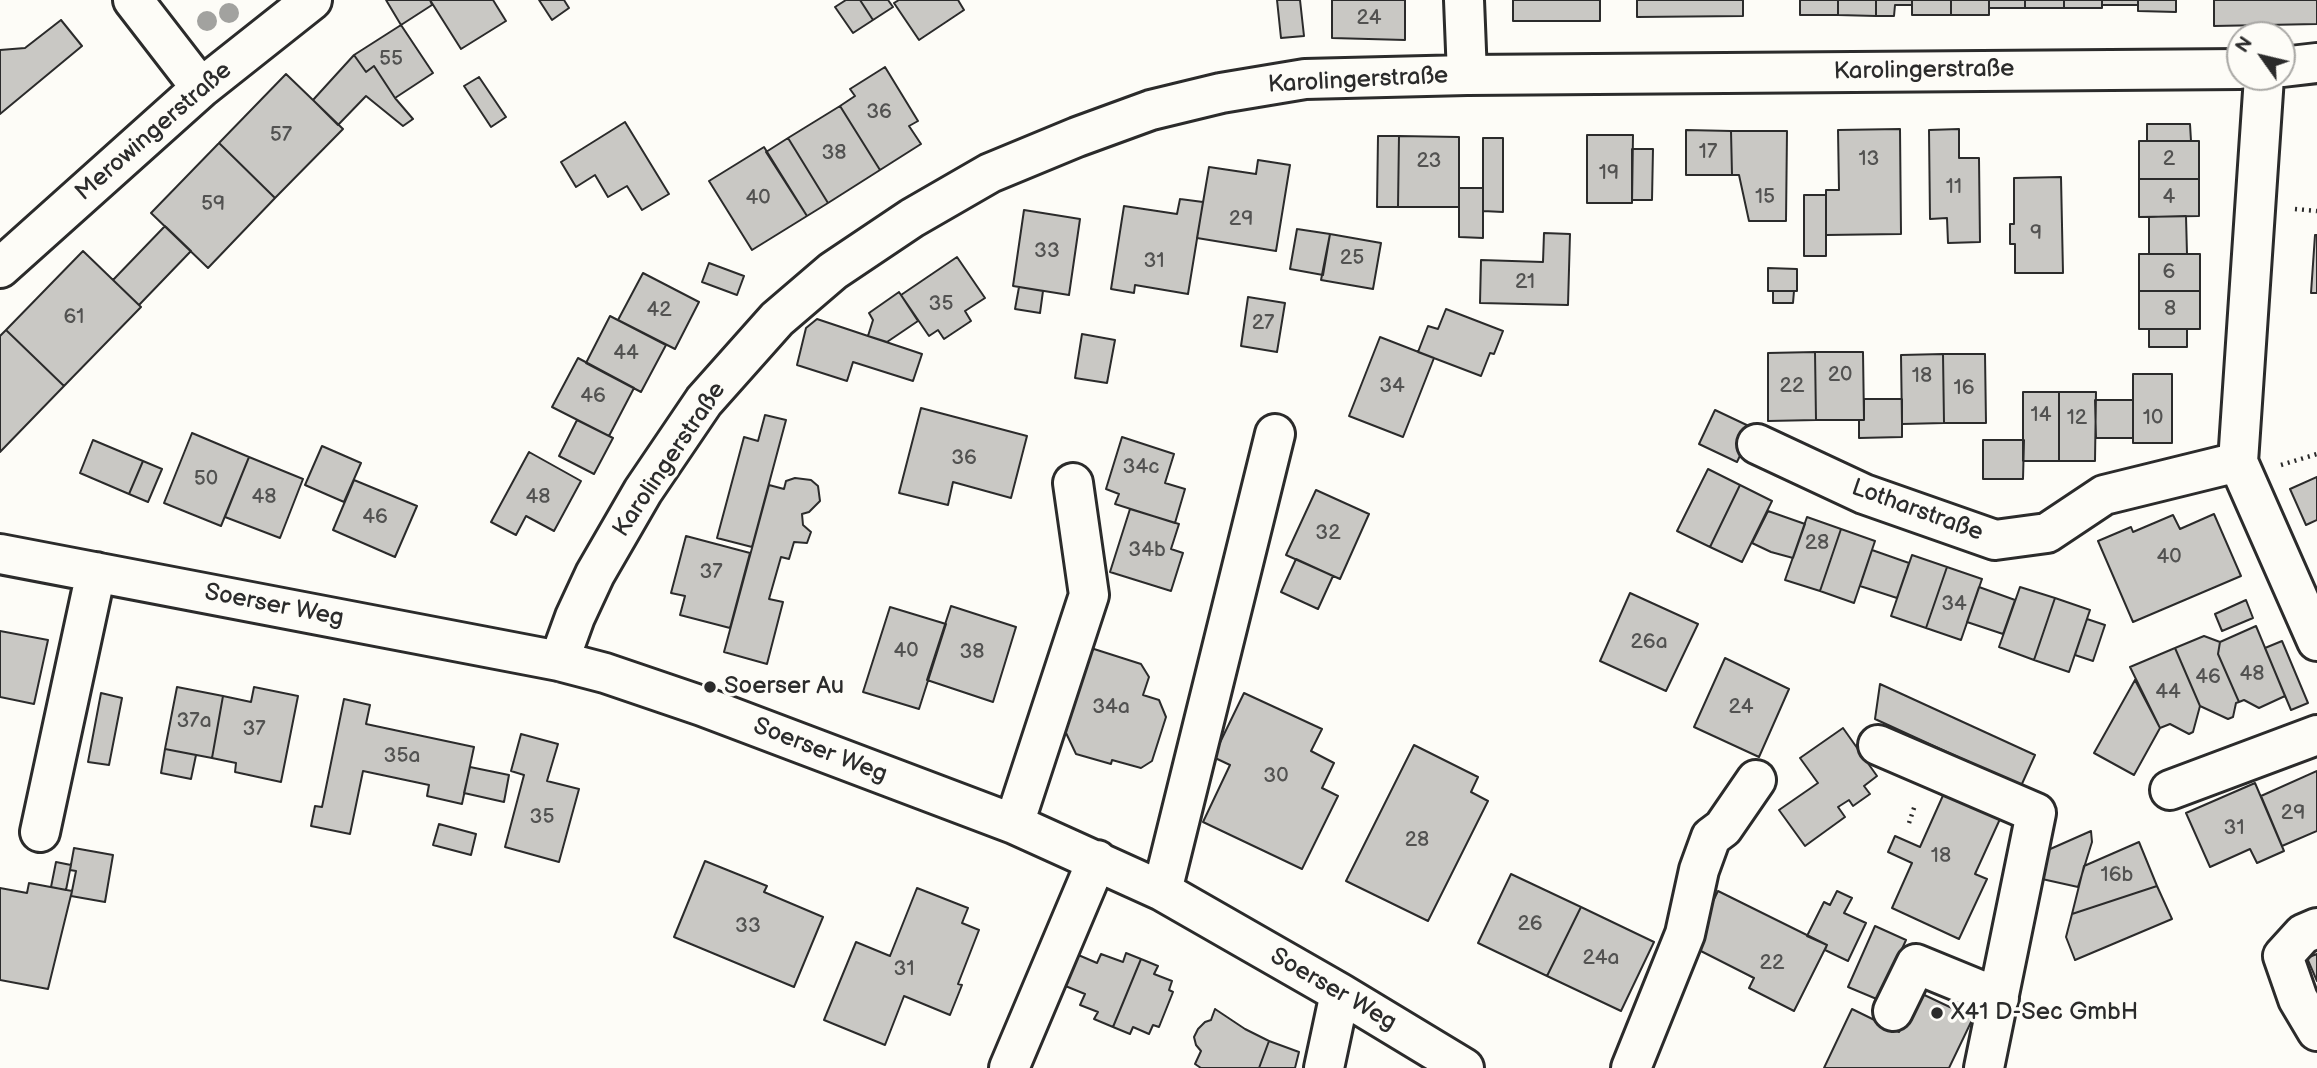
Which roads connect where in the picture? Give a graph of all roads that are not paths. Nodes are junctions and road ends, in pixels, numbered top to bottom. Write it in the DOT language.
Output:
graph roads {
  1 [pos="133,0"];
  2 [pos="312,0"];
  3 [pos="1464,0"];
  4 [pos="2317,64"];
  5 [pos="2296,66"];
  6 [pos="2226,69"];
  7 [pos="1467,75"];
  8 [pos="201,88"];
  9 [pos="2263,91"];
  10 [pos="0,268"];
  11 [pos="1275,434"];
  12 [pos="1758,444"];
  13 [pos="2238,463"];
  14 [pos="1073,483"];
  15 [pos="0,554"];
  16 [pos="96,572"];
  17 [pos="2309,601"];
  18 [pos="2317,641"];
  19 [pos="559,661"];
  20 [pos="2317,735"];
  21 [pos="1878,745"];
  22 [pos="1756,780"];
  23 [pos="2170,790"];
  24 [pos="1014,824"];
  25 [pos="40,832"];
  26 [pos="1097,860"];
  27 [pos="1162,891"];
  28 [pos="2317,928"];
  29 [pos="1340,993"];
  30 [pos="1999,998"];
  31 [pos="1894,1011"];
  32 [pos="2317,1031"];
  33 [pos="1009,1068"];
  34 [pos="1324,1068"];
  35 [pos="1464,1068"];
  36 [pos="1631,1068"];
  37 [pos="1984,1068"];
  1 -- 8 [label="street"];
  2 -- 8 [label="street, Merowingerstraße"];
  3 -- 7 [label="street"];
  4 -- 5 [label="street"];
  6 -- 7 [label="street, Karolingerstraße"];
  7 -- 19 [label="street, Karolingerstraße"];
  8 -- 10 [label="street, Merowingerstraße"];
  9 -- 13 [label="street"];
  11 -- 27 [label="street"];
  12 -- 13 [label="street, Lotharstraße"];
  13 -- 17 [label="street"];
  14 -- 24 [label="street"];
  15 -- 16 [label="street, Soerser Weg"];
  16 -- 19 [label="street, Soerser Weg"];
  16 -- 25 [label="street"];
  17 -- 18 [label="street"];
  19 -- 24 [label="street, Soerser Weg"];
  20 -- 23 [label="street"];
  21 -- 30 [label="street"];
  22 -- 36 [label="street"];
  24 -- 26 [label="street, Soerser Weg"];
  26 -- 27 [label="street, Soerser Weg"];
  26 -- 33 [label="street"];
  27 -- 29 [label="street, Soerser Weg"];
  28 -- 32 [label="street"];
  29 -- 34 [label="street"];
  29 -- 35 [label="street, Soerser Weg"];
  30 -- 31 [label="street"];
  30 -- 37 [label="street"];
}
